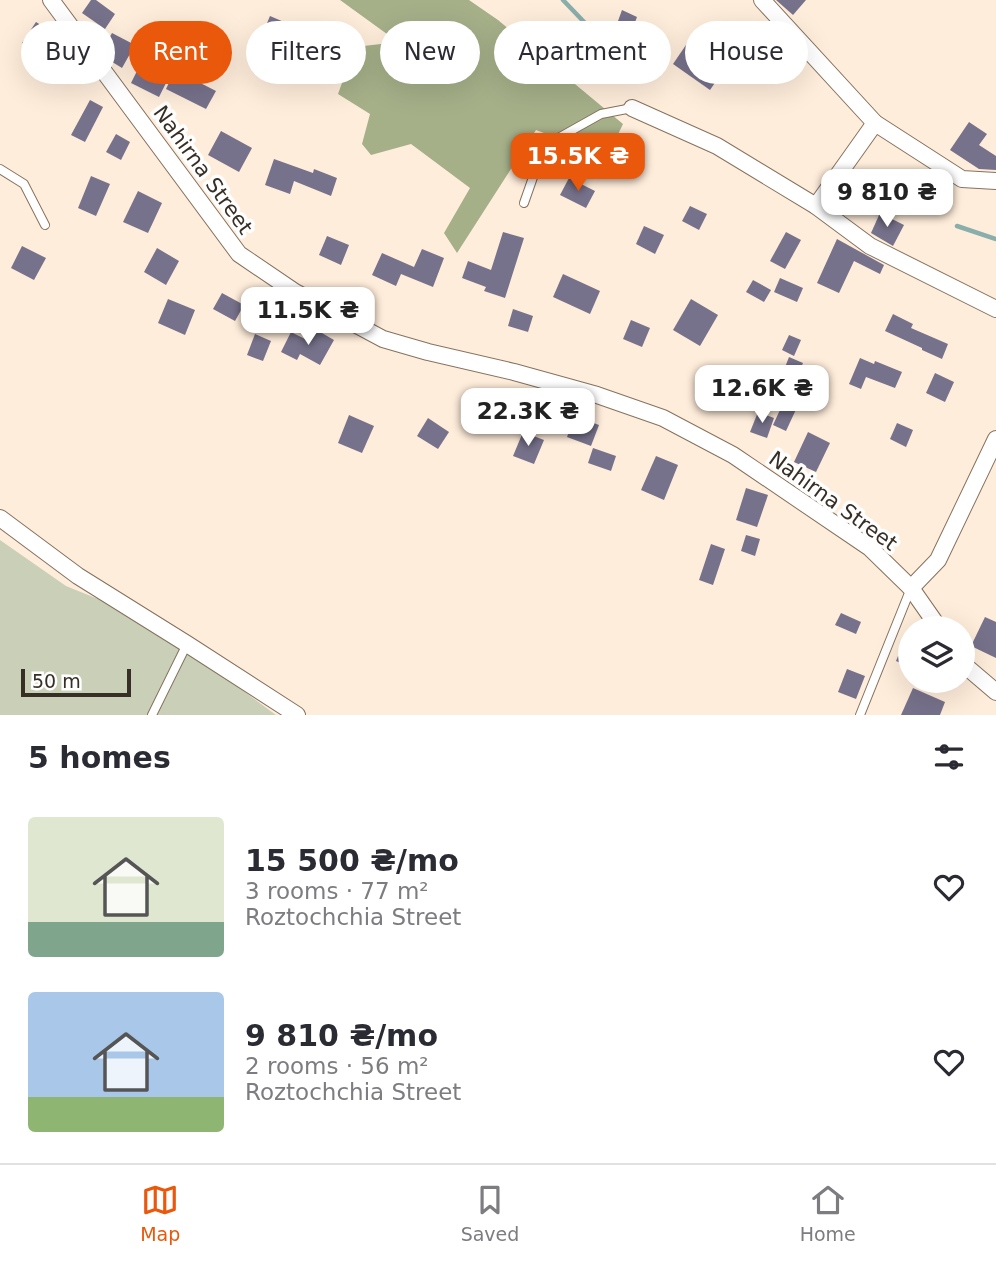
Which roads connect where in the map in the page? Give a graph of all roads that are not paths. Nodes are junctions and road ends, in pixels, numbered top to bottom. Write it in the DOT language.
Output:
graph roads {
  1 [pos="51,0"];
  2 [pos="762,0"];
  3 [pos="632,108"];
  4 [pos="875,123"];
  5 [pos="0,169"];
  6 [pos="996,181"];
  7 [pos="524,203"];
  8 [pos="816,206"];
  9 [pos="45,225"];
  10 [pos="996,309"];
  11 [pos="996,439"];
  12 [pos="0,518"];
  13 [pos="912,588"];
  14 [pos="931,616"];
  15 [pos="187,644"];
  16 [pos="975,674"];
  17 [pos="996,692"];
  18 [pos="152,715"];
  19 [pos="297,715"];
  20 [pos="860,715"];
  1 -- 13 [label="street, Nahirna Street"];
  2 -- 4 [label="street"];
  3 -- 7 [label="lane"];
  3 -- 8 [label="street"];
  4 -- 6 [label="street"];
  4 -- 8 [label="street"];
  5 -- 9 [label="lane"];
  8 -- 10 [label="street"];
  11 -- 13 [label="street"];
  12 -- 15 [label="street"];
  13 -- 14 [label="street, Nahirna Street"];
  13 -- 20 [label="lane"];
  15 -- 18 [label="lane"];
  15 -- 19 [label="street"];
  16 -- 17 [label="street"];
}
